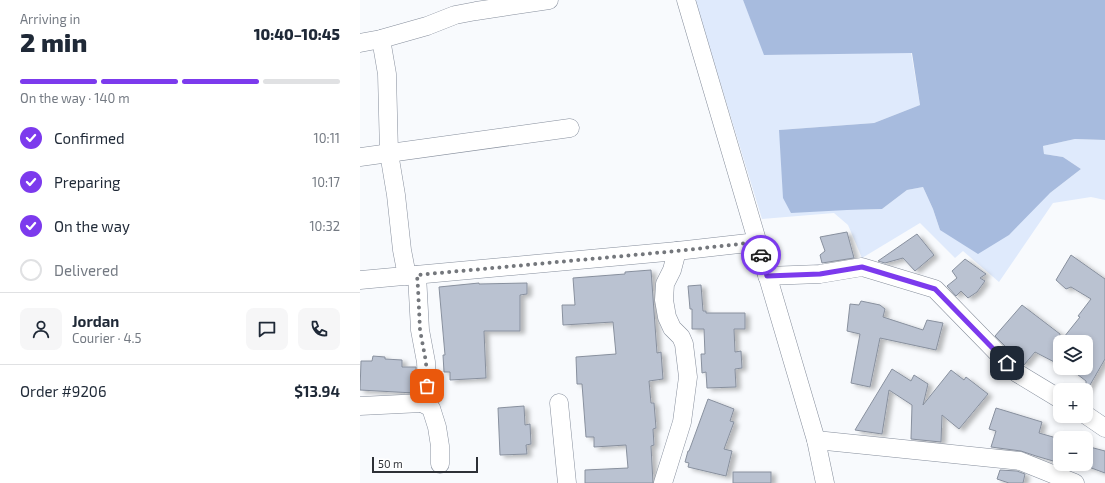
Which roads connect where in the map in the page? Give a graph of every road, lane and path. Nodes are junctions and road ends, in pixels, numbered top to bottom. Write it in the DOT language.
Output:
graph roads {
  1 [pos="549,0"];
  2 [pos="686,0"];
  3 [pos="381,40"];
  4 [pos="360,43"];
  5 [pos="570,128"];
  6 [pos="389,153"];
  7 [pos="360,157"];
  8 [pos="757,242"];
  9 [pos="677,251"];
  10 [pos="412,275"];
  11 [pos="767,276"];
  12 [pos="360,280"];
  13 [pos="1053,395"];
  14 [pos="422,403"];
  15 [pos="559,403"];
  16 [pos="360,406"];
  17 [pos="816,440"];
  18 [pos="440,464"];
  19 [pos="567,483"];
  20 [pos="663,483"];
  21 [pos="825,483"];
  22 [pos="1075,483"];
  1 -- 3 [label="street"];
  2 -- 8 [label="street"];
  3 -- 4 [label="street"];
  3 -- 6 [label="street"];
  5 -- 6 [label="street"];
  6 -- 7 [label="street"];
  6 -- 10 [label="street"];
  8 -- 9 [label="street"];
  8 -- 11 [label="street"];
  9 -- 10 [label="street"];
  9 -- 20 [label="street"];
  10 -- 12 [label="street"];
  10 -- 14 [label="street"];
  11 -- 13 [label="street"];
  11 -- 17 [label="street"];
  14 -- 16 [label="street"];
  14 -- 18 [label="street"];
  15 -- 19 [label="street"];
  17 -- 21 [label="street"];
  17 -- 22 [label="street"];
}
